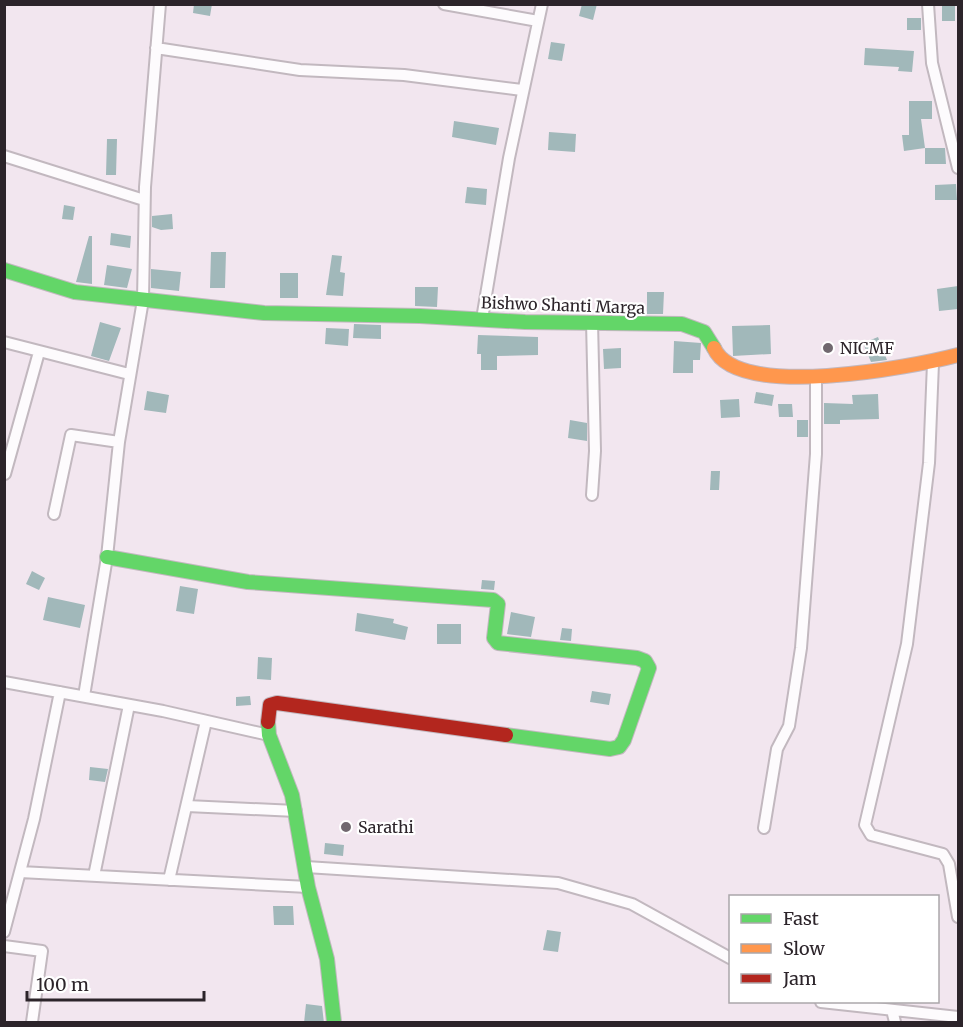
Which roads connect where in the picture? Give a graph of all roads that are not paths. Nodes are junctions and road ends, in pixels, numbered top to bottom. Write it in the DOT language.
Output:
graph roads {
  1 [pos="160,4"];
  2 [pos="444,4"];
  3 [pos="542,4"];
  4 [pos="928,4"];
  5 [pos="538,21"];
  6 [pos="156,48"];
  7 [pos="522,90"];
  8 [pos="4,156"];
  9 [pos="958,168"];
  10 [pos="144,200"];
  11 [pos="4,270"];
  12 [pos="142,300"];
  13 [pos="482,319"];
  14 [pos="592,322"];
  15 [pos="4,342"];
  16 [pos="39,352"];
  17 [pos="958,355"];
  18 [pos="933,363"];
  19 [pos="129,374"];
  20 [pos="816,376"];
  21 [pos="118,442"];
  22 [pos="5,474"];
  23 [pos="592,495"];
  24 [pos="54,514"];
  25 [pos="107,557"];
  26 [pos="4,682"];
  27 [pos="60,693"];
  28 [pos="84,696"];
  29 [pos="129,705"];
  30 [pos="206,721"];
  31 [pos="269,735"];
  32 [pos="187,806"];
  33 [pos="296,811"];
  34 [pos="765,828"];
  35 [pos="306,867"];
  36 [pos="20,872"];
  37 [pos="94,876"];
  38 [pos="169,880"];
  39 [pos="308,887"];
  40 [pos="958,917"];
  41 [pos="4,932"];
  42 [pos="4,946"];
  43 [pos="729,956"];
  44 [pos="830,1003"];
  45 [pos="892,1010"];
  46 [pos="958,1017"];
  47 [pos="32,1023"];
  48 [pos="334,1023"];
  49 [pos="895,1023"];
  1 -- 6 [label="street"];
  2 -- 5 [label="street"];
  3 -- 5 [label="street"];
  4 -- 9 [label="street"];
  5 -- 7 [label="street"];
  6 -- 7 [label="street"];
  6 -- 10 [label="street"];
  7 -- 13 [label="street"];
  8 -- 10 [label="street"];
  10 -- 12 [label="street"];
  11 -- 12 [label="street, Bishwo Shanti Marga"];
  12 -- 13 [label="street, Bishwo Shanti Marga"];
  12 -- 19 [label="street"];
  13 -- 14 [label="street, Bishwo Shanti Marga"];
  14 -- 20 [label="street, Bishwo Shanti Marga"];
  14 -- 23 [label="street"];
  15 -- 16 [label="street"];
  16 -- 19 [label="street"];
  16 -- 22 [label="street"];
  17 -- 18 [label="street, Bishwo Shanti Marga"];
  18 -- 20 [label="street, Bishwo Shanti Marga"];
  18 -- 40 [label="street"];
  19 -- 21 [label="street"];
  20 -- 34 [label="street"];
  21 -- 24 [label="street"];
  21 -- 25 [label="street"];
  25 -- 28 [label="street"];
  25 -- 31 [label="street"];
  26 -- 27 [label="street"];
  27 -- 28 [label="street"];
  27 -- 36 [label="street"];
  28 -- 29 [label="street"];
  29 -- 30 [label="street"];
  29 -- 37 [label="street"];
  30 -- 31 [label="street"];
  30 -- 32 [label="street"];
  31 -- 33 [label="street"];
  32 -- 33 [label="street"];
  32 -- 38 [label="street"];
  33 -- 35 [label="street"];
  35 -- 39 [label="street"];
  35 -- 43 [label="street"];
  36 -- 37 [label="street"];
  36 -- 41 [label="street"];
  37 -- 38 [label="street"];
  38 -- 39 [label="street"];
  39 -- 48 [label="street"];
  42 -- 47 [label="street"];
  44 -- 45 [label="street"];
  45 -- 46 [label="street"];
  45 -- 49 [label="street"];
}
